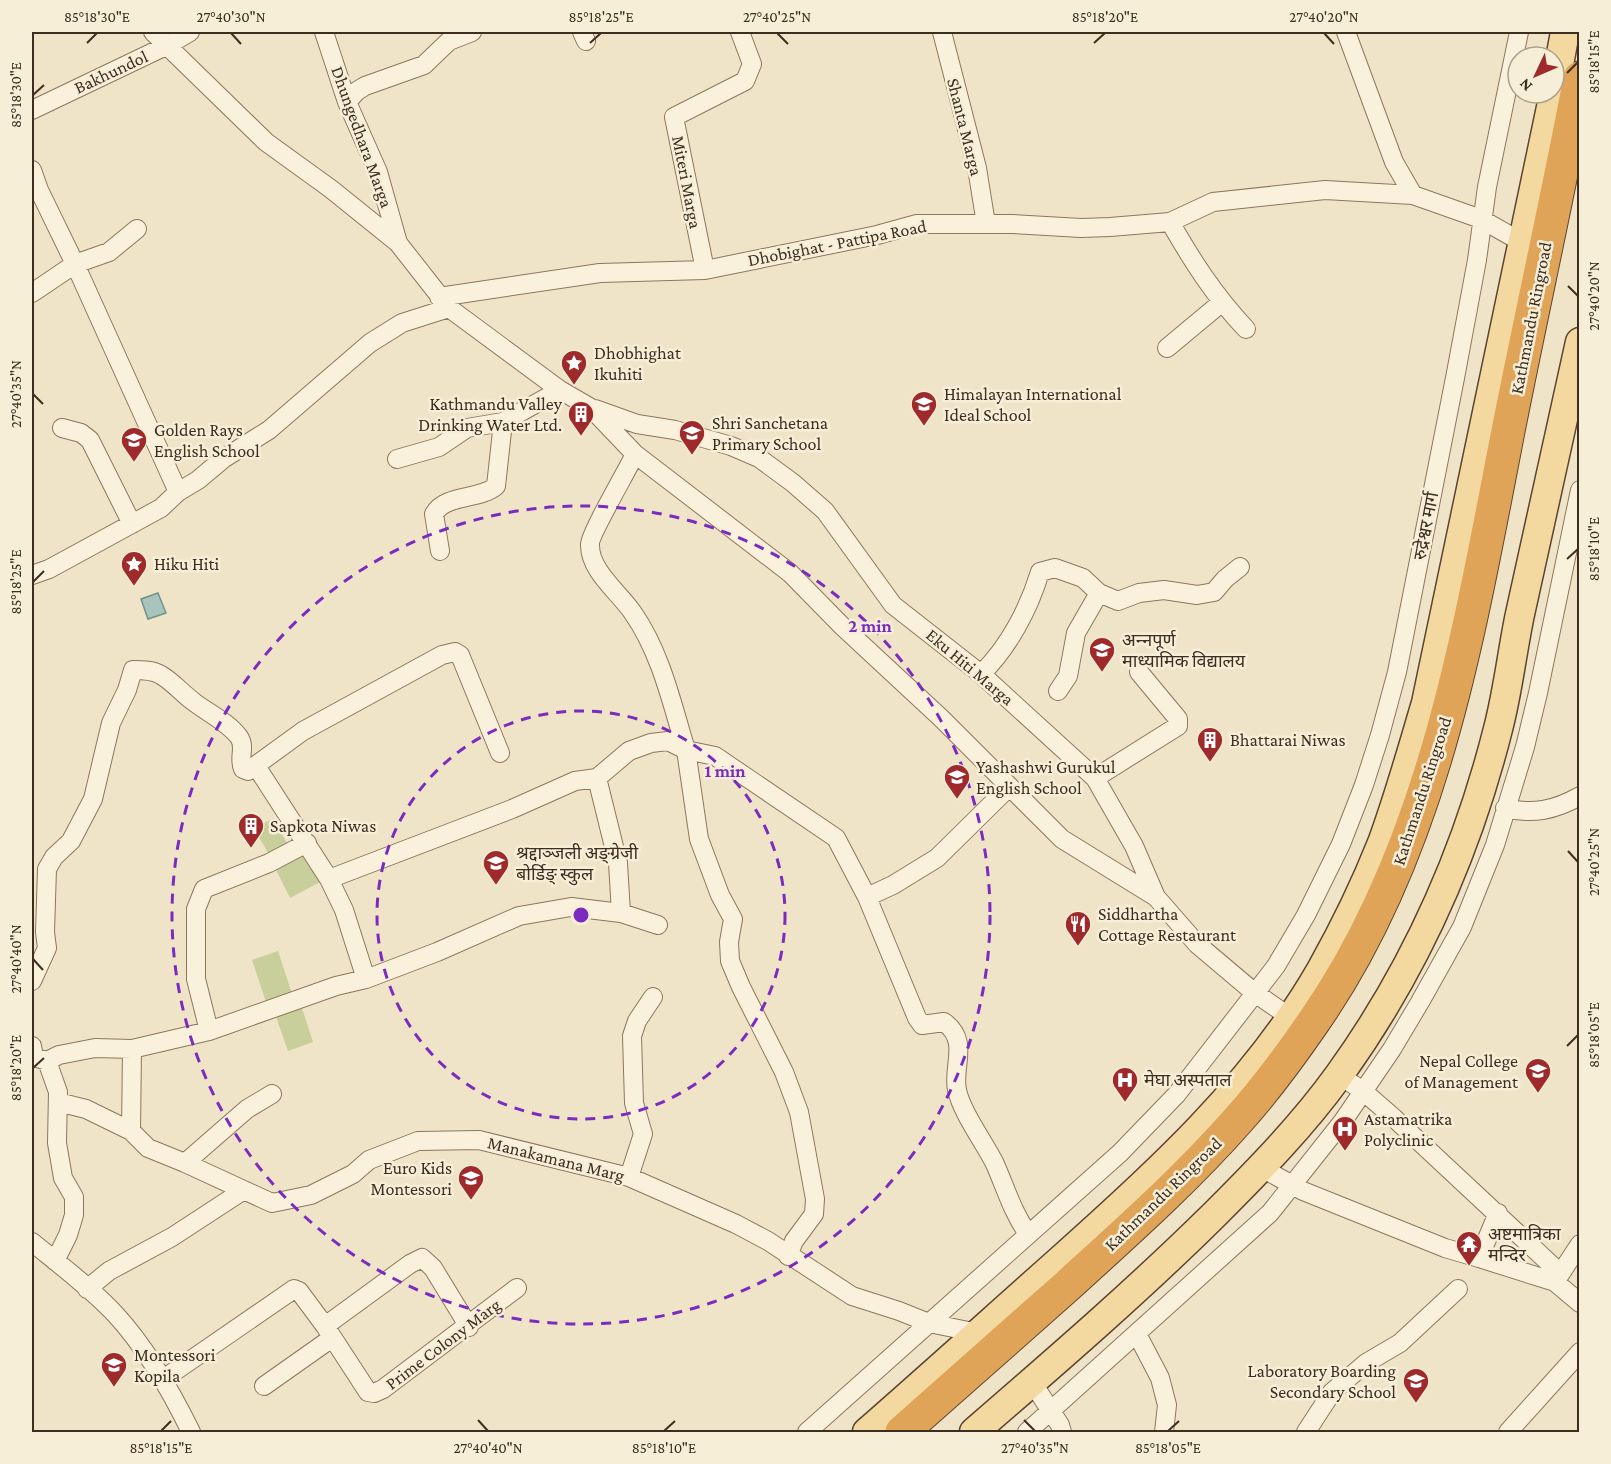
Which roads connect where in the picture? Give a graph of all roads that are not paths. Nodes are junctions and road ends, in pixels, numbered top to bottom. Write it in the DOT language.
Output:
graph roads {
  1 [pos="153,32"];
  2 [pos="190,32"];
  3 [pos="324,32"];
  4 [pos="472,32"];
  5 [pos="740,32"];
  6 [pos="942,32"];
  7 [pos="1346,32"];
  8 [pos="1519,32"];
  9 [pos="168,45"];
  10 [pos="1580,78"];
  11 [pos="347,102"];
  12 [pos="1551,105"];
  13 [pos="32,110"];
  14 [pos="32,170"];
  15 [pos="1580,174"];
  16 [pos="1413,195"];
  17 [pos="1170,222"];
  18 [pos="986,224"];
  19 [pos="1488,224"];
  20 [pos="137,229"];
  21 [pos="398,243"];
  22 [pos="1523,243"];
  23 [pos="75,264"];
  24 [pos="705,270"];
  25 [pos="32,294"];
  26 [pos="444,303"];
  27 [pos="1221,303"];
  28 [pos="1246,329"];
  29 [pos="1580,342"];
  30 [pos="1167,348"];
  31 [pos="560,390"];
  32 [pos="591,408"];
  33 [pos="502,422"];
  34 [pos="62,428"];
  35 [pos="635,454"];
  36 [pos="397,459"];
  37 [pos="1580,490"];
  38 [pos="178,492"];
  39 [pos="132,524"];
  40 [pos="440,551"];
  41 [pos="1239,567"];
  42 [pos="32,575"];
  43 [pos="1099,593"];
  44 [pos="1139,672"];
  45 [pos="981,674"];
  46 [pos="1058,691"];
  47 [pos="686,750"];
  48 [pos="500,753"];
  49 [pos="256,766"];
  50 [pos="1095,777"];
  51 [pos="597,778"];
  52 [pos="1009,787"];
  53 [pos="1580,796"];
  54 [pos="1505,808"];
  55 [pos="308,843"];
  56 [pos="329,879"];
  57 [pos="867,897"];
  58 [pos="1156,897"];
  59 [pos="621,913"];
  60 [pos="658,925"];
  61 [pos="366,979"];
  62 [pos="32,981"];
  63 [pos="1255,993"];
  64 [pos="653,997"];
  65 [pos="1291,1018"];
  66 [pos="209,1031"];
  67 [pos="32,1046"];
  68 [pos="132,1049"];
  69 [pos="47,1061"];
  70 [pos="1339,1075"];
  71 [pos="1363,1091"];
  72 [pos="272,1094"];
  73 [pos="58,1102"];
  74 [pos="131,1131"];
  75 [pos="185,1163"];
  76 [pos="1262,1167"];
  77 [pos="629,1177"];
  78 [pos="1293,1185"];
  79 [pos="244,1190"];
  80 [pos="1498,1213"];
  81 [pos="1028,1234"];
  82 [pos="32,1242"];
  83 [pos="1580,1244"];
  84 [pos="788,1256"];
  85 [pos="1479,1258"];
  86 [pos="55,1261"];
  87 [pos="1565,1274"];
  88 [pos="517,1288"];
  89 [pos="87,1289"];
  90 [pos="1458,1290"];
  91 [pos="1580,1303"];
  92 [pos="929,1323"];
  93 [pos="468,1327"];
  94 [pos="329,1332"];
  95 [pos="978,1333"];
  96 [pos="1137,1334"];
  97 [pos="1580,1352"];
  98 [pos="162,1380"];
  99 [pos="1032,1382"];
  100 [pos="264,1386"];
  101 [pos="1052,1412"];
  102 [pos="191,1432"];
  103 [pos="807,1432"];
  104 [pos="867,1432"];
  105 [pos="902,1432"];
  106 [pos="930,1432"];
  107 [pos="974,1432"];
  108 [pos="1027,1432"];
  109 [pos="1062,1432"];
  110 [pos="1164,1432"];
  111 [pos="1306,1432"];
  112 [pos="1508,1432"];
  1 -- 9 [label="street"];
  2 -- 9 [label="street, Bakhundol"];
  3 -- 11 [label="street, Dhungedhara Marga"];
  4 -- 11 [label="street"];
  5 -- 24 [label="street, Miteri Marga"];
  6 -- 18 [label="street, Shanta Marga"];
  7 -- 16 [label="street"];
  8 -- 19 [label="street, रुद्रेश्वर मार्ग"];
  9 -- 13 [label="street, Bakhundol"];
  9 -- 21 [label="street"];
  10 -- 105 [label="highway, Kathmandu Ringroad"];
  11 -- 21 [label="street, Dhungedhara Marga"];
  12 -- 22 [label="main road"];
  14 -- 23 [label="street"];
  15 -- 106 [label="highway, Kathmandu Ringroad"];
  16 -- 17 [label="street, Dhobighat - Pattipa Road"];
  16 -- 19 [label="street, Dhobighat - Pattipa Road"];
  17 -- 18 [label="street, Dhobighat - Pattipa Road"];
  17 -- 27 [label="street"];
  18 -- 24 [label="street, Dhobighat - Pattipa Road"];
  19 -- 22 [label="street, Dhobighat - Pattipa Road"];
  19 -- 63 [label="street, रुद्रेश्वर मार्ग"];
  20 -- 23 [label="street"];
  21 -- 26 [label="street"];
  22 -- 65 [label="main road"];
  23 -- 25 [label="street"];
  23 -- 38 [label="street"];
  24 -- 26 [label="street, Dhobighat - Pattipa Road"];
  26 -- 31 [label="street"];
  26 -- 38 [label="street, Dhobighat - Pattipa Road"];
  27 -- 28 [label="street"];
  27 -- 30 [label="street"];
  29 -- 70 [label="main road"];
  31 -- 32 [label="street"];
  31 -- 33 [label="street"];
  32 -- 35 [label="street"];
  32 -- 45 [label="street, Eku Hiti Marga"];
  33 -- 36 [label="street"];
  33 -- 40 [label="street"];
  34 -- 39 [label="street"];
  35 -- 47 [label="street"];
  35 -- 52 [label="street"];
  37 -- 54 [label="street"];
  38 -- 39 [label="street, Dhobighat - Pattipa Road"];
  39 -- 42 [label="street, Dhobighat - Pattipa Road"];
  41 -- 43 [label="street"];
  43 -- 45 [label="street"];
  43 -- 46 [label="street"];
  44 -- 50 [label="street"];
  45 -- 50 [label="street, Eku Hiti Marga"];
  47 -- 51 [label="street"];
  47 -- 57 [label="street"];
  47 -- 84 [label="street"];
  48 -- 49 [label="street"];
  49 -- 55 [label="street"];
  49 -- 62 [label="street"];
  50 -- 58 [label="street, Eku Hiti Marga"];
  51 -- 56 [label="street"];
  51 -- 59 [label="street"];
  52 -- 57 [label="street"];
  52 -- 58 [label="street"];
  53 -- 54 [label="street"];
  54 -- 71 [label="street"];
  55 -- 56 [label="street"];
  55 -- 66 [label="street"];
  56 -- 61 [label="street"];
  57 -- 81 [label="street"];
  58 -- 63 [label="street, Eku Hiti Marga"];
  59 -- 60 [label="street"];
  59 -- 61 [label="street"];
  61 -- 66 [label="street"];
  63 -- 65 [label="street, Eku Hiti Marga"];
  63 -- 81 [label="street, रुद्रेश्वर मार्ग"];
  64 -- 77 [label="street"];
  65 -- 95 [label="main road"];
  66 -- 68 [label="street"];
  67 -- 69 [label="street"];
  68 -- 69 [label="street"];
  68 -- 74 [label="street"];
  69 -- 73 [label="street"];
  70 -- 71 [label="street"];
  70 -- 76 [label="main road"];
  71 -- 78 [label="street"];
  71 -- 80 [label="street"];
  72 -- 75 [label="street"];
  73 -- 74 [label="street, Manakamana Marg"];
  73 -- 86 [label="street"];
  74 -- 75 [label="street, Manakamana Marg"];
  75 -- 79 [label="street, Manakamana Marg"];
  76 -- 78 [label="street"];
  76 -- 99 [label="main road"];
  77 -- 79 [label="street, Manakamana Marg"];
  77 -- 84 [label="street, Manakamana Marg"];
  78 -- 85 [label="street"];
  78 -- 96 [label="street"];
  79 -- 89 [label="street"];
  80 -- 85 [label="street"];
  80 -- 87 [label="street"];
  81 -- 92 [label="street, रुद्रेश्वर मार्ग"];
  82 -- 86 [label="street"];
  83 -- 87 [label="street"];
  84 -- 92 [label="street, Manakamana Marg"];
  85 -- 87 [label="street"];
  86 -- 89 [label="street"];
  87 -- 91 [label="street"];
  88 -- 93 [label="street, Prime Colony Marg"];
  89 -- 98 [label="street"];
  90 -- 111 [label="street"];
  92 -- 95 [label="street, Manakamana Marg"];
  92 -- 103 [label="street, रुद्रेश्वर मार्ग"];
  93 -- 94 [label="street, Prime Colony Marg"];
  93 -- 94 [label="street"];
  94 -- 98 [label="street, Prime Colony Marg"];
  94 -- 100 [label="street"];
  95 -- 104 [label="main road"];
  96 -- 101 [label="street"];
  96 -- 110 [label="street"];
  97 -- 112 [label="street"];
  98 -- 102 [label="street"];
  99 -- 101 [label="street"];
  99 -- 107 [label="main road"];
  101 -- 108 [label="street"];
  101 -- 109 [label="street"];
}
